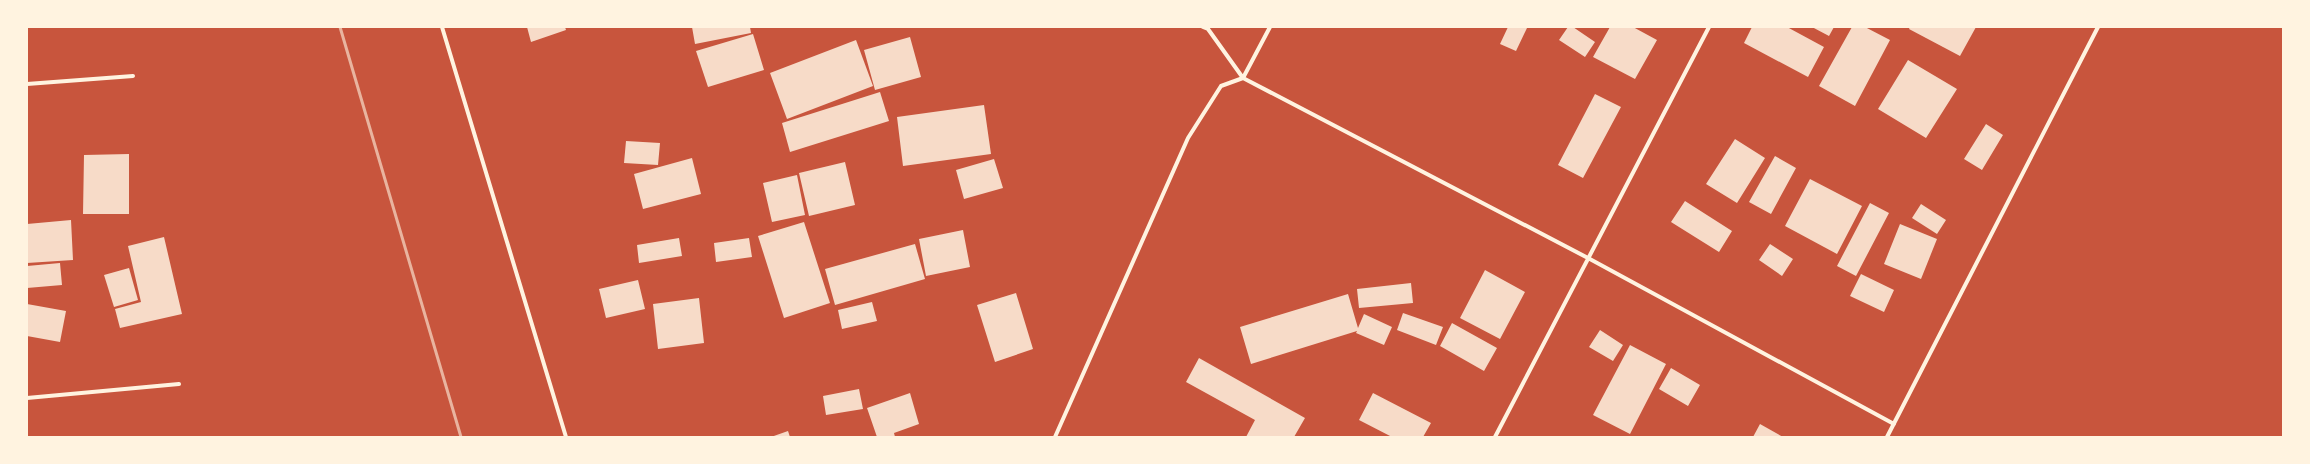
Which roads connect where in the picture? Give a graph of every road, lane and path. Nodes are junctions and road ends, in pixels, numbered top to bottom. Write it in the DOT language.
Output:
graph roads {
  1 [pos="442,27"];
  2 [pos="1203,27"];
  3 [pos="1270,27"];
  4 [pos="1709,27"];
  5 [pos="2098,27"];
  6 [pos="1208,28"];
  7 [pos="133,76"];
  8 [pos="1243,78"];
  9 [pos="27,84"];
  10 [pos="1588,258"];
  11 [pos="179,384"];
  12 [pos="27,398"];
  13 [pos="1894,424"];
  14 [pos="566,437"];
  15 [pos="1055,437"];
  16 [pos="1495,437"];
  17 [pos="1887,437"];
  1 -- 14 [label="street"];
  2 -- 6 [label="street"];
  3 -- 8 [label="street"];
  4 -- 10 [label="street"];
  5 -- 13 [label="street"];
  6 -- 8 [label="street"];
  7 -- 9 [label="street"];
  8 -- 10 [label="street"];
  8 -- 15 [label="street"];
  10 -- 13 [label="street"];
  10 -- 16 [label="street"];
  11 -- 12 [label="street"];
  13 -- 17 [label="street"];
}
